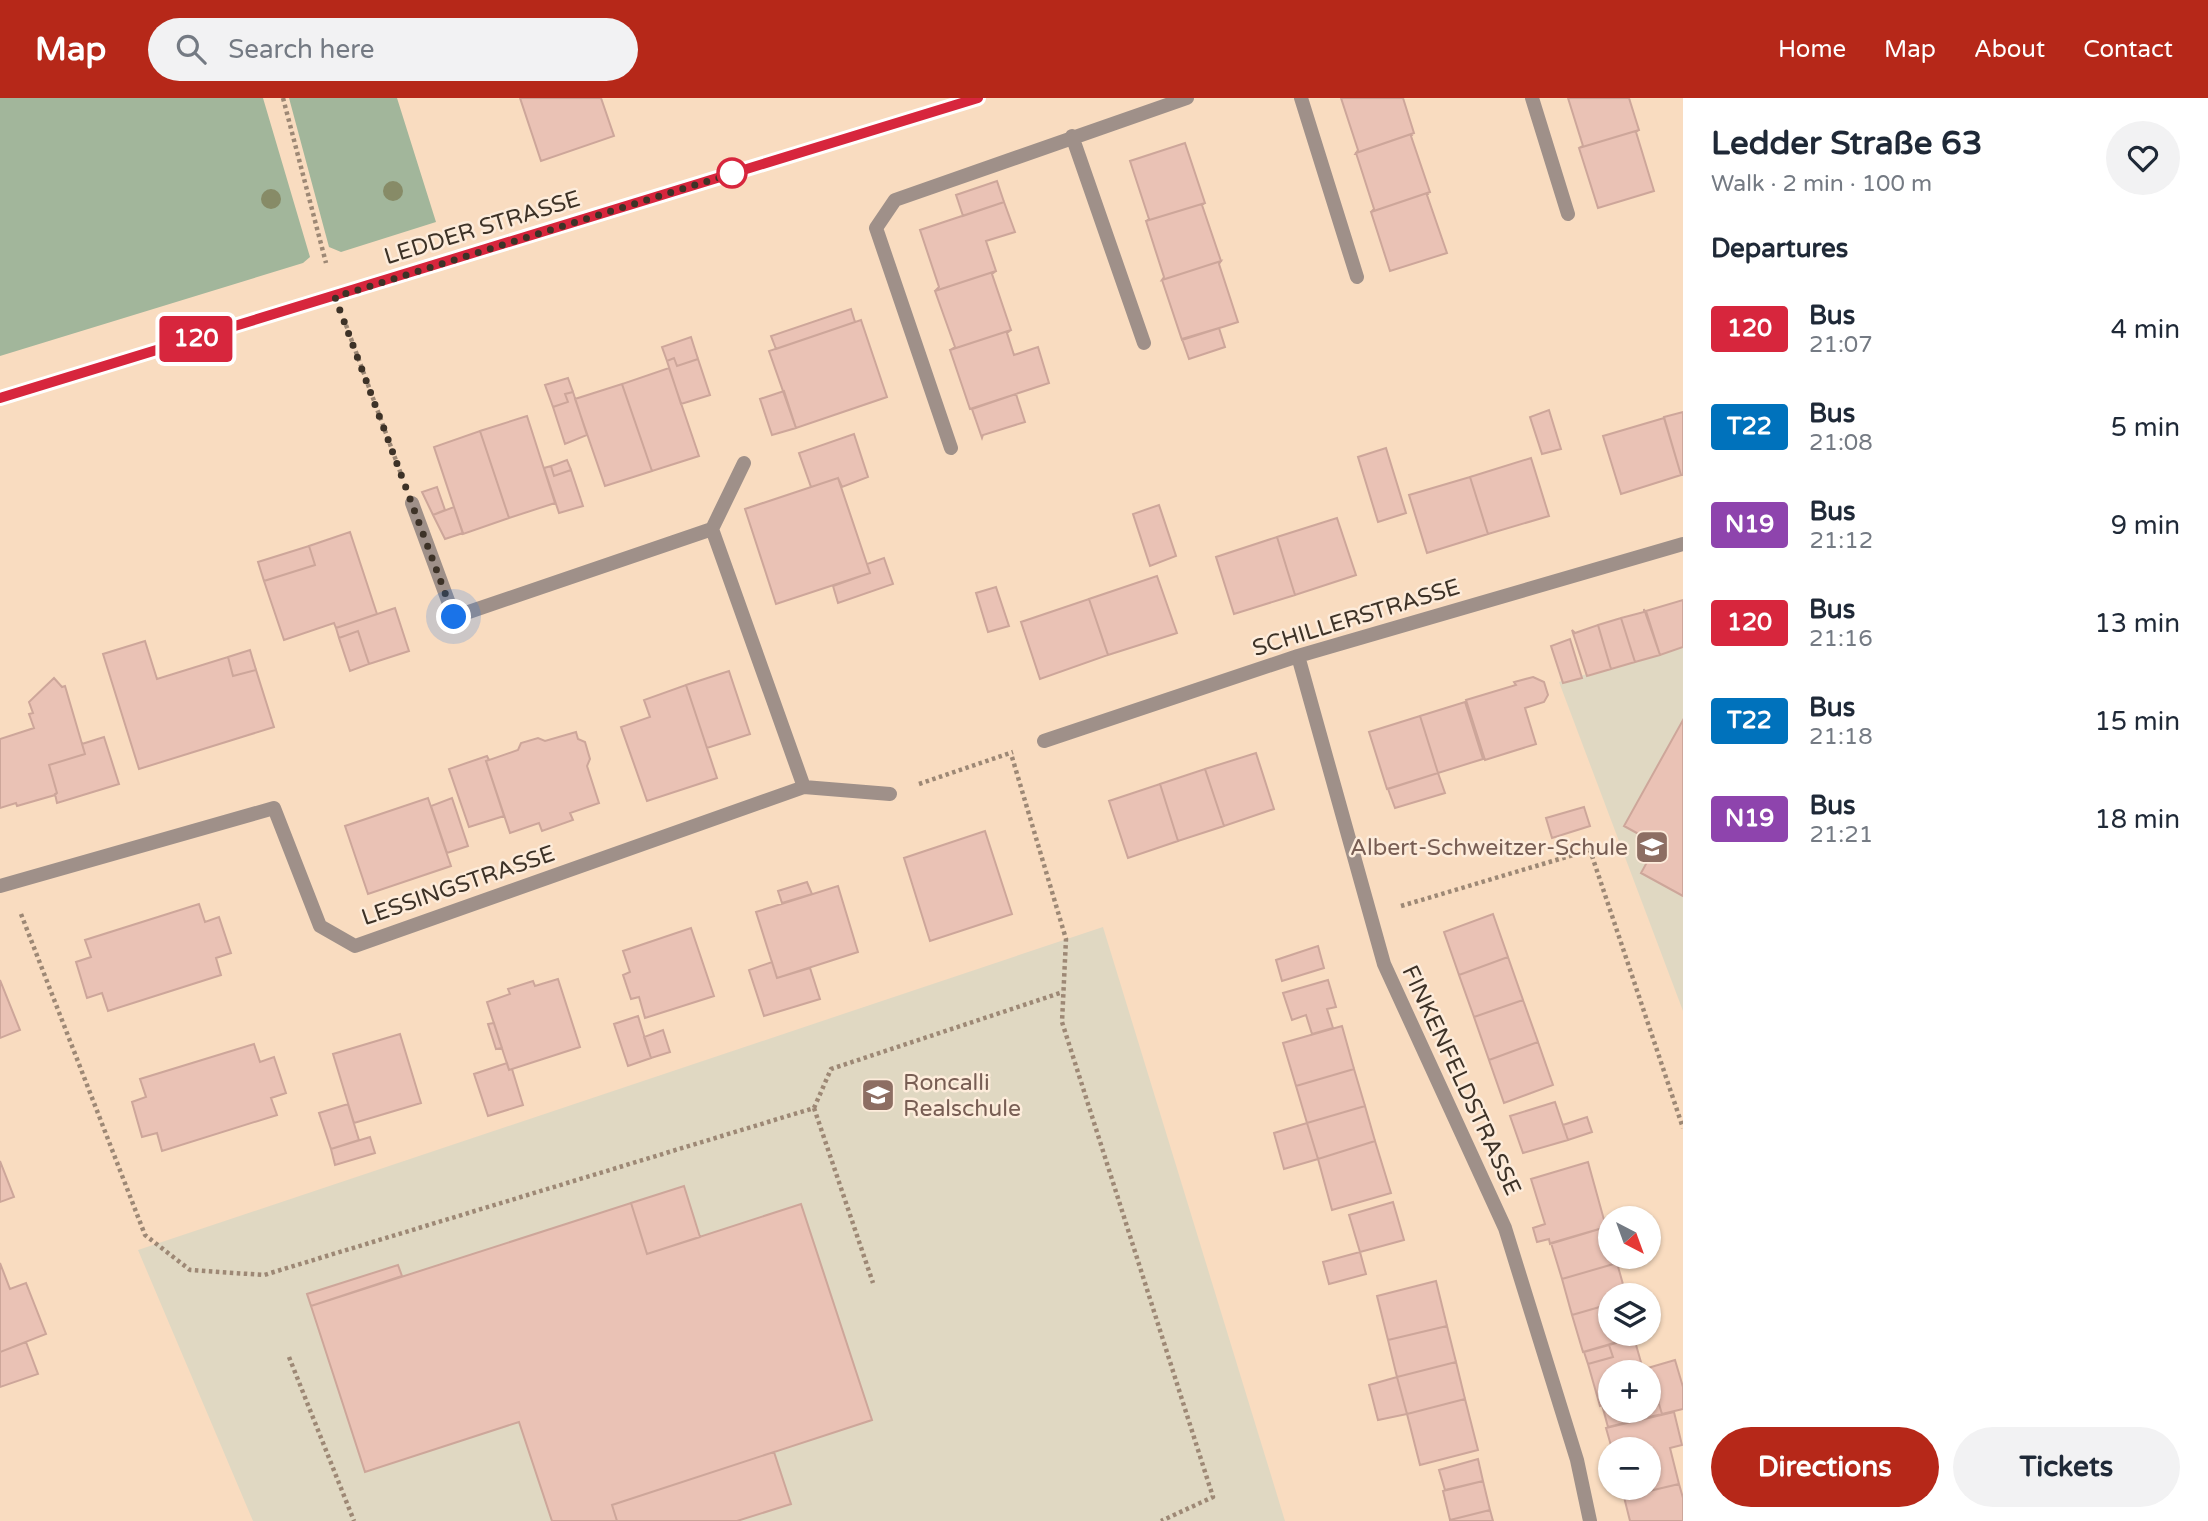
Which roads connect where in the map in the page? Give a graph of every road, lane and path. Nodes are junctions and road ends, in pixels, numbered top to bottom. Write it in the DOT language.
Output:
graph roads {
  1 [pos="282,98"];
  2 [pos="978,98"];
  3 [pos="1187,98"];
  4 [pos="1301,98"];
  5 [pos="1532,98"];
  6 [pos="1072,136"];
  7 [pos="1568,214"];
  8 [pos="1357,277"];
  9 [pos="335,297"];
  10 [pos="1144,343"];
  11 [pos="0,398"];
  12 [pos="951,448"];
  13 [pos="744,463"];
  14 [pos="412,503"];
  15 [pos="712,529"];
  16 [pos="1683,544"];
  17 [pos="1298,656"];
  18 [pos="1044,741"];
  19 [pos="1011,753"];
  20 [pos="804,787"];
  21 [pos="890,794"];
  22 [pos="5,885"];
  23 [pos="1370,915"];
  24 [pos="1063,992"];
  25 [pos="814,1108"];
  26 [pos="1683,1128"];
  27 [pos="873,1283"];
  28 [pos="289,1357"];
  29 [pos="354,1521"];
  30 [pos="1161,1521"];
  31 [pos="1590,1521"];
  1 -- 9 [label="path"];
  2 -- 9 [label="main road, LEDDER STRASSE"];
  3 -- 6 [label="street"];
  4 -- 8 [label="street"];
  5 -- 7 [label="street"];
  6 -- 10 [label="street"];
  6 -- 12 [label="street"];
  9 -- 11 [label="main road, LEDDER STRASSE"];
  9 -- 14 [label="path"];
  13 -- 15 [label="street"];
  14 -- 15 [label="street"];
  15 -- 20 [label="street"];
  16 -- 17 [label="street, SCHILLERSTRASSE"];
  17 -- 18 [label="street, SCHILLERSTRASSE"];
  17 -- 23 [label="street, FINKENFELDSTRASSE"];
  18 -- 19 [label="path"];
  19 -- 21 [label="path"];
  19 -- 24 [label="path"];
  20 -- 21 [label="street, LESSINGSTRASSE"];
  20 -- 22 [label="street, LESSINGSTRASSE"];
  22 -- 25 [label="path"];
  23 -- 26 [label="path"];
  23 -- 31 [label="street, FINKENFELDSTRASSE"];
  24 -- 25 [label="path"];
  24 -- 30 [label="path"];
  25 -- 27 [label="path"];
  28 -- 29 [label="path"];
}
